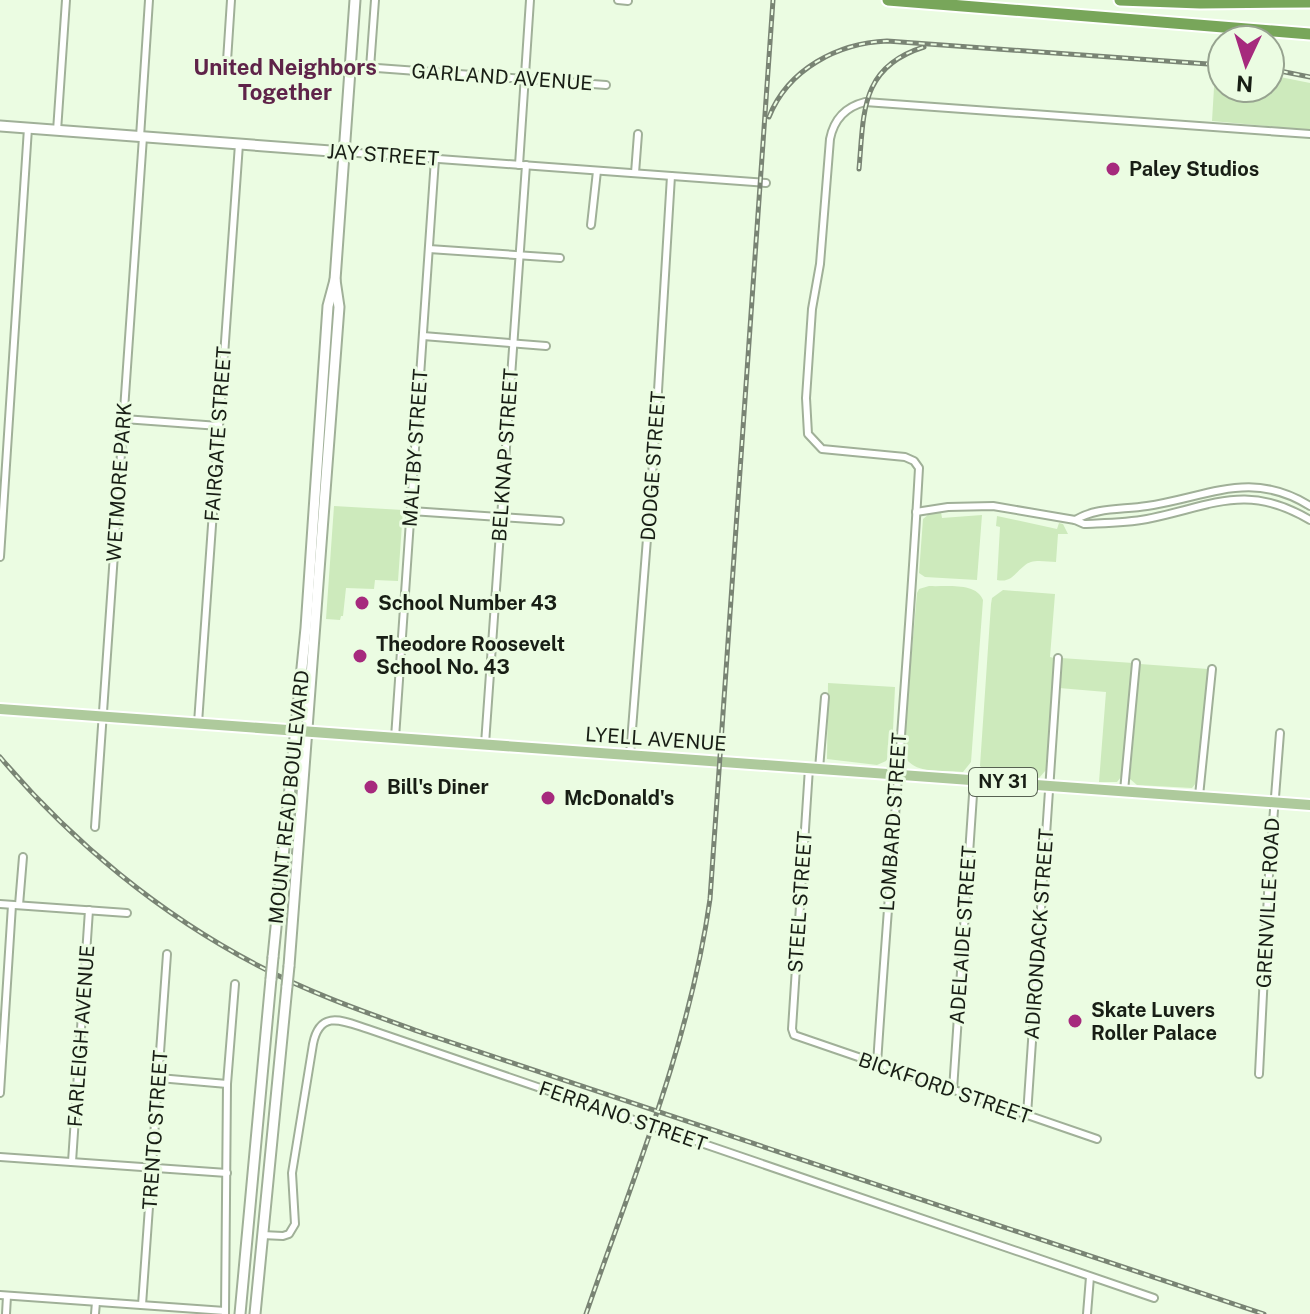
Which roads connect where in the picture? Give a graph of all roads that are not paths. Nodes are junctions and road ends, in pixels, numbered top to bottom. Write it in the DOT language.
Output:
graph roads {
  1 [pos="66,0"];
  2 [pos="149,0"];
  3 [pos="231,0"];
  4 [pos="355,0"];
  5 [pos="375,0"];
  6 [pos="530,0"];
  7 [pos="618,0"];
  8 [pos="888,0"];
  9 [pos="1120,0"];
  10 [pos="628,1"];
  11 [pos="1310,2"];
  12 [pos="1310,34"];
  13 [pos="227,61"];
  14 [pos="350,66"];
  15 [pos="370,68"];
  16 [pos="526,79"];
  17 [pos="606,85"];
  18 [pos="0,126"];
  19 [pos="28,128"];
  20 [pos="57,131"];
  21 [pos="638,134"];
  22 [pos="1310,134"];
  23 [pos="142,137"];
  24 [pos="239,144"];
  25 [pos="344,152"];
  26 [pos="435,159"];
  27 [pos="522,165"];
  28 [pos="597,171"];
  29 [pos="635,173"];
  30 [pos="671,176"];
  31 [pos="766,183"];
  32 [pos="591,225"];
  33 [pos="429,249"];
  34 [pos="519,255"];
  35 [pos="560,258"];
  36 [pos="335,280"];
  37 [pos="423,336"];
  38 [pos="513,343"];
  39 [pos="546,346"];
  40 [pos="124,419"];
  41 [pos="219,426"];
  42 [pos="1310,506"];
  43 [pos="411,511"];
  44 [pos="916,512"];
  45 [pos="501,517"];
  46 [pos="1075,520"];
  47 [pos="1310,520"];
  48 [pos="560,521"];
  49 [pos="0,557"];
  50 [pos="1058,658"];
  51 [pos="1136,663"];
  52 [pos="1212,669"];
  53 [pos="825,697"];
  54 [pos="0,709"];
  55 [pos="103,716"];
  56 [pos="198,723"];
  57 [pos="295,730"];
  58 [pos="308,731"];
  59 [pos="1280,733"];
  60 [pos="395,738"];
  61 [pos="485,744"];
  62 [pos="630,755"];
  63 [pos="814,768"];
  64 [pos="896,774"];
  65 [pos="974,780"];
  66 [pos="1049,786"];
  67 [pos="1124,791"];
  68 [pos="1199,796"];
  69 [pos="1274,802"];
  70 [pos="1310,805"];
  71 [pos="95,827"];
  72 [pos="23,857"];
  73 [pos="0,904"];
  74 [pos="16,905"];
  75 [pos="89,910"];
  76 [pos="127,913"];
  77 [pos="167,954"];
  78 [pos="235,984"];
  79 [pos="794,1035"];
  80 [pos="877,1064"];
  81 [pos="1259,1074"];
  82 [pos="159,1078"];
  83 [pos="227,1084"];
  84 [pos="953,1090"];
  85 [pos="0,1093"];
  86 [pos="1027,1115"];
  87 [pos="1097,1139"];
  88 [pos="0,1157"];
  89 [pos="72,1162"];
  90 [pos="153,1168"];
  91 [pos="227,1173"];
  92 [pos="248,1205"];
  93 [pos="262,1235"];
  94 [pos="244,1262"];
  95 [pos="1090,1277"];
  96 [pos="4,1295"];
  97 [pos="1154,1298"];
  98 [pos="96,1302"];
  99 [pos="142,1305"];
  100 [pos="225,1313"];
  101 [pos="256,1313"];
  102 [pos="6,1314"];
  103 [pos="95,1314"];
  104 [pos="240,1314"];
  105 [pos="1087,1314"];
  1 -- 20 [label="street"];
  2 -- 23 [label="street, WETMORE PARK"];
  3 -- 13 [label="street"];
  4 -- 14 [label="main road, MOUNT READ BOULEVARD"];
  5 -- 15 [label="street"];
  6 -- 16 [label="street, BELKNAP STREET"];
  7 -- 10 [label="street"];
  8 -- 12 [label="highway"];
  9 -- 11 [label="highway"];
  14 -- 15 [label="street, GARLAND AVENUE"];
  14 -- 25 [label="main road, MOUNT READ BOULEVARD"];
  15 -- 16 [label="street, GARLAND AVENUE"];
  16 -- 17 [label="street, GARLAND AVENUE"];
  16 -- 27 [label="street, BELKNAP STREET"];
  18 -- 19 [label="main road, JAY STREET"];
  19 -- 20 [label="main road, JAY STREET"];
  19 -- 49 [label="street"];
  20 -- 23 [label="main road, JAY STREET"];
  21 -- 29 [label="street"];
  22 -- 44 [label="street, LOMBARD STREET"];
  23 -- 24 [label="main road, JAY STREET"];
  23 -- 40 [label="street, WETMORE PARK"];
  24 -- 25 [label="main road, JAY STREET"];
  24 -- 41 [label="street, FAIRGATE STREET"];
  25 -- 26 [label="street, JAY STREET"];
  25 -- 36 [label="main road, MOUNT READ BOULEVARD"];
  26 -- 27 [label="street, JAY STREET"];
  26 -- 33 [label="street, MALTBY STREET"];
  27 -- 28 [label="street, JAY STREET"];
  27 -- 34 [label="street, BELKNAP STREET"];
  28 -- 29 [label="street, JAY STREET"];
  28 -- 32 [label="street"];
  29 -- 30 [label="street, JAY STREET"];
  30 -- 31 [label="street, JAY STREET"];
  30 -- 62 [label="street, DODGE STREET"];
  33 -- 34 [label="street"];
  33 -- 37 [label="street, MALTBY STREET"];
  34 -- 35 [label="street"];
  34 -- 38 [label="street, BELKNAP STREET"];
  36 -- 57 [label="main road, MOUNT READ BOULEVARD"];
  36 -- 58 [label="main road, MOUNT READ BOULEVARD"];
  37 -- 38 [label="street"];
  37 -- 43 [label="street, MALTBY STREET"];
  38 -- 39 [label="street"];
  38 -- 45 [label="street, BELKNAP STREET"];
  40 -- 41 [label="street"];
  40 -- 55 [label="street, WETMORE PARK"];
  41 -- 56 [label="street, FAIRGATE STREET"];
  42 -- 46 [label="street"];
  43 -- 45 [label="street"];
  43 -- 60 [label="street, MALTBY STREET"];
  44 -- 46 [label="street"];
  44 -- 64 [label="street, LOMBARD STREET"];
  45 -- 48 [label="street"];
  45 -- 61 [label="street, BELKNAP STREET"];
  46 -- 47 [label="street"];
  50 -- 66 [label="street, ADIRONDACK STREET"];
  51 -- 67 [label="street"];
  52 -- 68 [label="street"];
  53 -- 63 [label="street, STEEL STREET"];
  54 -- 55 [label="main road, LYELL AVENUE / NY 31"];
  55 -- 56 [label="main road, LYELL AVENUE / NY 31"];
  55 -- 71 [label="street, WETMORE PARK"];
  56 -- 57 [label="main road, LYELL AVENUE / NY 31"];
  57 -- 58 [label="main road, LYELL AVENUE / NY 31"];
  57 -- 92 [label="main road, MOUNT READ BOULEVARD, bridge"];
  58 -- 60 [label="main road, LYELL AVENUE / NY 31"];
  58 -- 93 [label="main road, MOUNT READ BOULEVARD, bridge"];
  59 -- 69 [label="street, GRENVILLE ROAD"];
  60 -- 61 [label="main road, LYELL AVENUE / NY 31"];
  61 -- 62 [label="main road, LYELL AVENUE / NY 31"];
  62 -- 63 [label="main road, LYELL AVENUE / NY 31"];
  63 -- 64 [label="main road, LYELL AVENUE / NY 31"];
  63 -- 79 [label="street, STEEL STREET"];
  64 -- 65 [label="main road, LYELL AVENUE / NY 31"];
  64 -- 80 [label="street, LOMBARD STREET"];
  65 -- 66 [label="main road, LYELL AVENUE / NY 31"];
  65 -- 84 [label="street, ADELAIDE STREET"];
  66 -- 67 [label="main road, LYELL AVENUE / NY 31"];
  66 -- 86 [label="street, ADIRONDACK STREET"];
  67 -- 68 [label="main road, LYELL AVENUE / NY 31"];
  68 -- 69 [label="main road, LYELL AVENUE / NY 31"];
  69 -- 70 [label="main road, LYELL AVENUE / NY 31"];
  69 -- 81 [label="street, GRENVILLE ROAD"];
  72 -- 74 [label="street"];
  73 -- 74 [label="street"];
  74 -- 75 [label="street"];
  74 -- 85 [label="street"];
  75 -- 76 [label="street"];
  75 -- 89 [label="street, FARLEIGH AVENUE"];
  77 -- 82 [label="street, TRENTO STREET"];
  78 -- 83 [label="street"];
  79 -- 80 [label="street, BICKFORD STREET"];
  80 -- 84 [label="street, BICKFORD STREET"];
  82 -- 83 [label="street"];
  82 -- 90 [label="street, TRENTO STREET"];
  83 -- 91 [label="street"];
  84 -- 86 [label="street, BICKFORD STREET"];
  86 -- 87 [label="street, BICKFORD STREET"];
  88 -- 89 [label="street"];
  89 -- 90 [label="street"];
  90 -- 91 [label="street"];
  90 -- 99 [label="street, TRENTO STREET"];
  91 -- 100 [label="street"];
  92 -- 93 [label="main road"];
  92 -- 94 [label="main road, MOUNT READ BOULEVARD"];
  93 -- 94 [label="main road"];
  93 -- 95 [label="street, FERRANO STREET"];
  93 -- 101 [label="main road, MOUNT READ BOULEVARD"];
  94 -- 104 [label="main road, MOUNT READ BOULEVARD"];
  95 -- 97 [label="street, FERRANO STREET"];
  95 -- 105 [label="street"];
  96 -- 98 [label="street"];
  96 -- 102 [label="street"];
  98 -- 99 [label="street"];
  98 -- 103 [label="street"];
  99 -- 100 [label="street"];
}
